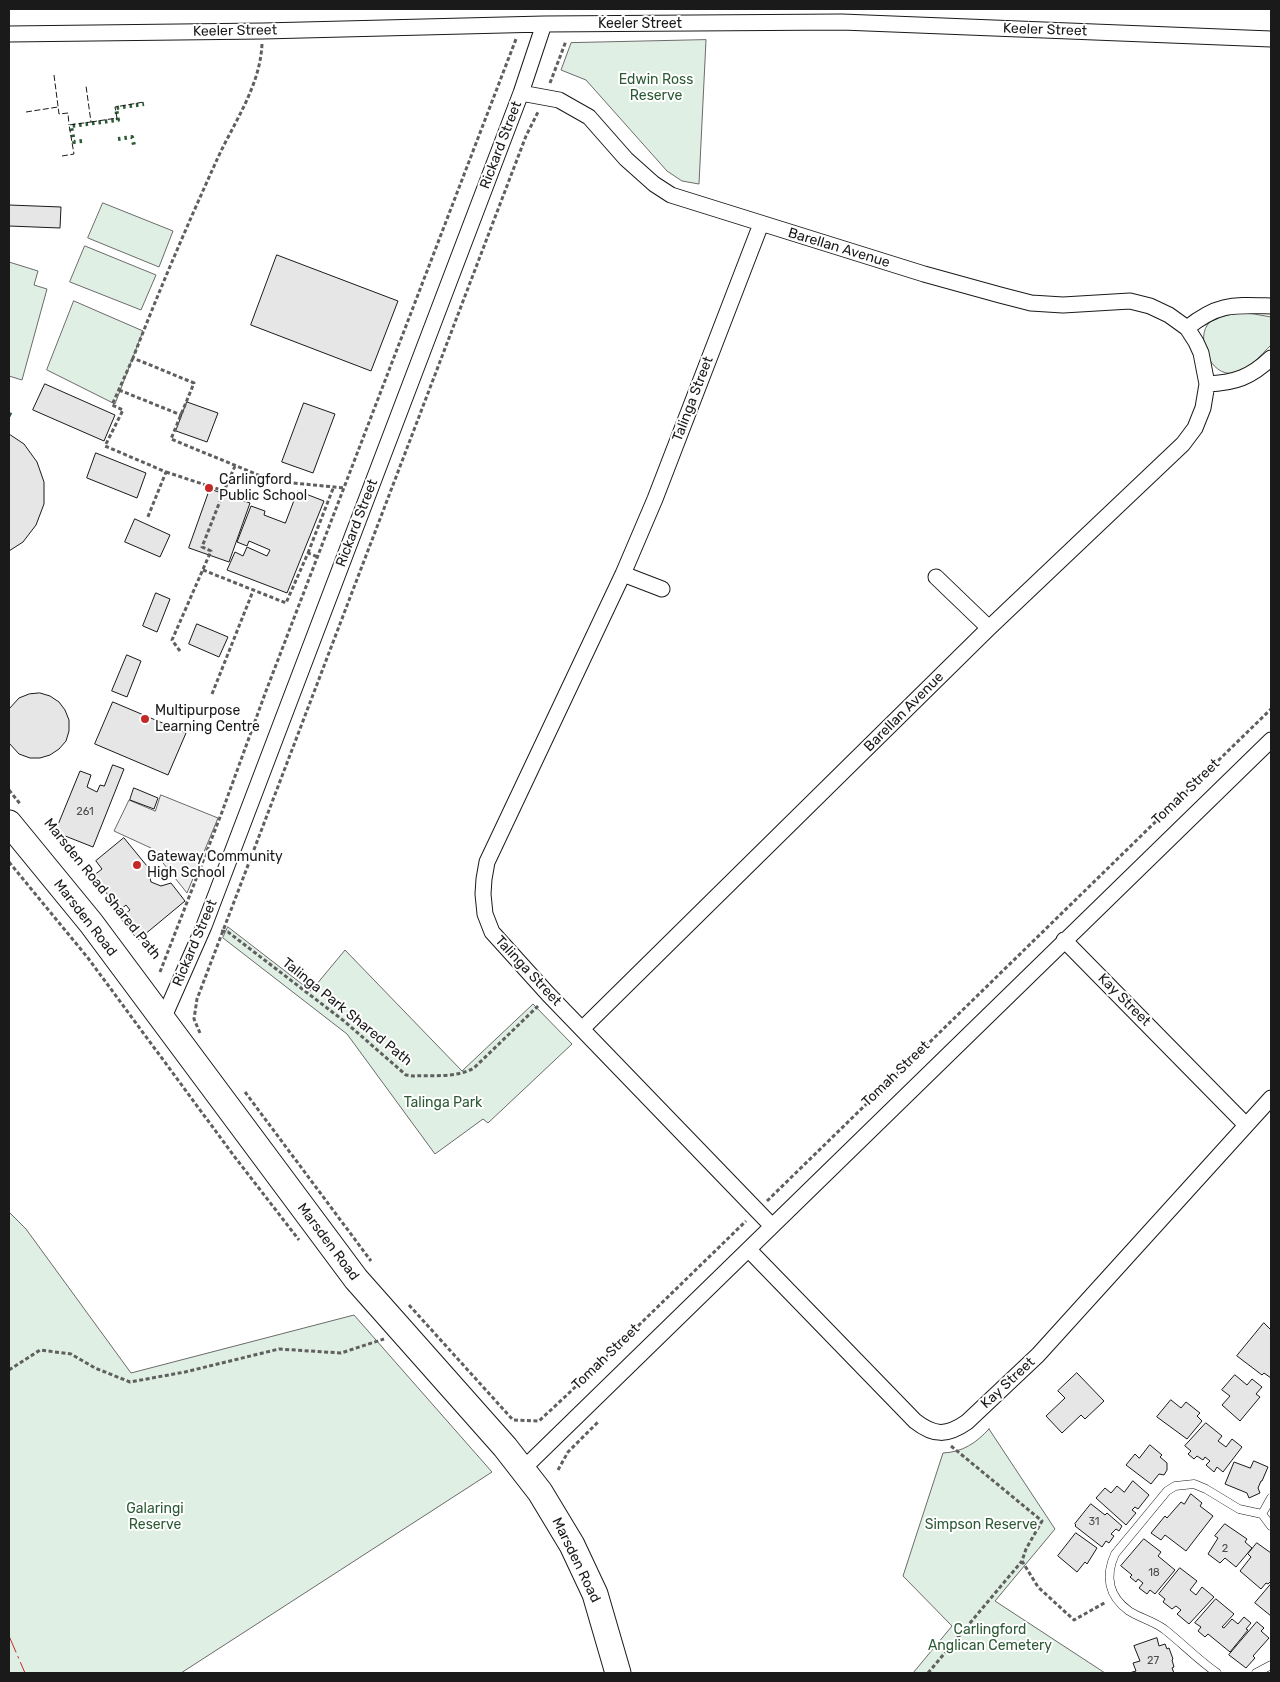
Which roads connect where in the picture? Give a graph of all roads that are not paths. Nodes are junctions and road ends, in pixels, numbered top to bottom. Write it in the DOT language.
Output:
graph roads {
  1 [pos="843,16"];
  2 [pos="544,24"];
  3 [pos="9,34"];
  4 [pos="1271,39"];
  5 [pos="521,93"];
  6 [pos="761,224"];
  7 [pos="1271,306"];
  8 [pos="1187,328"];
  9 [pos="1271,358"];
  10 [pos="1207,384"];
  11 [pos="624,574"];
  12 [pos="936,577"];
  13 [pos="662,589"];
  14 [pos="989,628"];
  15 [pos="1271,740"];
  16 [pos="15,814"];
  17 [pos="1064,940"];
  18 [pos="163,1019"];
  19 [pos="582,1029"];
  20 [pos="1271,1098"];
  21 [pos="1246,1124"];
  22 [pos="772,1226"];
  23 [pos="748,1250"];
  24 [pos="523,1469"];
  25 [pos="1271,1498"];
  26 [pos="1262,1514"];
  27 [pos="1271,1526"];
  28 [pos="1271,1665"];
  29 [pos="618,1673"];
  30 [pos="1217,1673"];
  31 [pos="1256,1673"];
  1 -- 2 [label="street, Keeler Street"];
  1 -- 4 [label="street, Keeler Street"];
  2 -- 3 [label="street, Keeler Street"];
  2 -- 5 [label="street, Rickard Street"];
  5 -- 6 [label="street, Barellan Avenue"];
  5 -- 18 [label="street, Rickard Street"];
  6 -- 8 [label="street, Barellan Avenue"];
  6 -- 11 [label="street, Talinga Street"];
  7 -- 8 [label="street"];
  8 -- 10 [label="street, Barellan Avenue"];
  9 -- 10 [label="street"];
  10 -- 14 [label="street, Barellan Avenue"];
  11 -- 13 [label="street"];
  11 -- 19 [label="street, Talinga Street"];
  12 -- 14 [label="street"];
  14 -- 19 [label="street, Barellan Avenue"];
  15 -- 17 [label="street, Tomah Street"];
  16 -- 18 [label="highway, Marsden Road"];
  17 -- 21 [label="street, Kay Street"];
  17 -- 22 [label="street, Tomah Street"];
  18 -- 24 [label="highway, Marsden Road"];
  19 -- 22 [label="street, Talinga Street"];
  20 -- 21 [label="street, Kay Street"];
  21 -- 23 [label="street, Kay Street"];
  22 -- 23 [label="street, Tomah Street"];
  23 -- 24 [label="street, Tomah Street"];
  24 -- 29 [label="highway, Marsden Road"];
  25 -- 26 [label="lane"];
  26 -- 27 [label="lane"];
  26 -- 30 [label="lane"];
  28 -- 31 [label="lane"];
}
